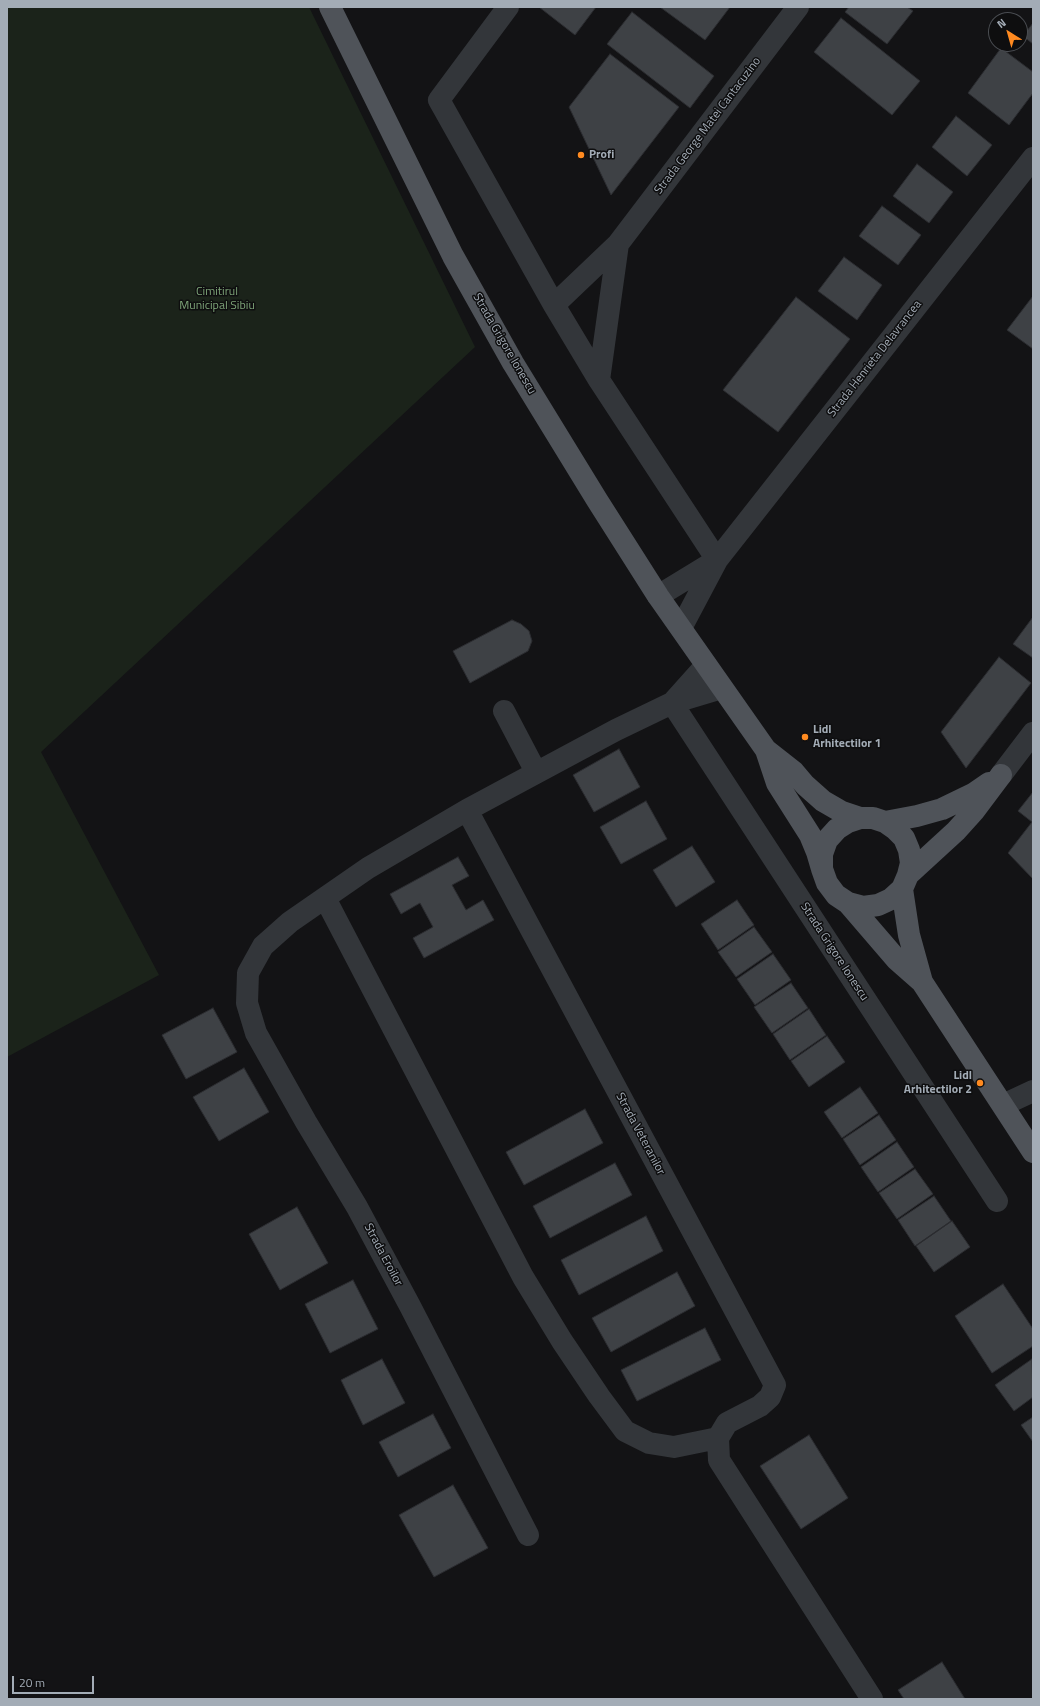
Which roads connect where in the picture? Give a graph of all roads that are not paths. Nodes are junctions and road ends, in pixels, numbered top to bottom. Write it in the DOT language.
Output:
graph roads {
  1 [pos="330,7"];
  2 [pos="508,7"];
  3 [pos="798,7"];
  4 [pos="1033,158"];
  5 [pos="618,244"];
  6 [pos="554,306"];
  7 [pos="599,380"];
  8 [pos="718,560"];
  9 [pos="658,596"];
  10 [pos="681,628"];
  11 [pos="706,665"];
  12 [pos="722,688"];
  13 [pos="672,703"];
  14 [pos="504,711"];
  15 [pos="1033,733"];
  16 [pos="766,750"];
  17 [pos="536,772"];
  18 [pos="1001,775"];
  19 [pos="467,810"];
  20 [pos="860,818"];
  21 [pos="885,822"];
  22 [pos="822,869"];
  23 [pos="905,882"];
  24 [pos="325,898"];
  25 [pos="848,903"];
  26 [pos="922,982"];
  27 [pos="1033,1091"];
  28 [pos="1003,1105"];
  29 [pos="1030,1140"];
  30 [pos="997,1202"];
  31 [pos="718,1438"];
  32 [pos="528,1536"];
  33 [pos="872,1699"];
  1 -- 9 [label="main road, Strada Grigore Ionescu"];
  2 -- 6 [label="street"];
  3 -- 5 [label="street, Strada George Matei Cantacuzino"];
  4 -- 8 [label="street, Strada Henrieta Delavrancea"];
  5 -- 6 [label="street, Strada George Matei Cantacuzino"];
  5 -- 7 [label="street, Strada George Matei Cantacuzino"];
  6 -- 7 [label="street"];
  7 -- 8 [label="street"];
  8 -- 9 [label="street, Strada Henrieta Delavrancea"];
  8 -- 10 [label="street, Strada Henrieta Delavrancea"];
  9 -- 10 [label="main road, Strada Grigore Ionescu"];
  10 -- 11 [label="main road, Strada Grigore Ionescu"];
  11 -- 12 [label="main road, Strada Grigore Ionescu"];
  11 -- 13 [label="street"];
  12 -- 13 [label="street"];
  12 -- 16 [label="main road, Strada Grigore Ionescu"];
  13 -- 17 [label="street"];
  13 -- 30 [label="street, Strada Grigore Ionescu"];
  14 -- 17 [label="street"];
  15 -- 18 [label="street"];
  16 -- 20 [label="main road, Strada Grigore Ionescu"];
  16 -- 22 [label="main road, Strada Grigore Ionescu"];
  17 -- 19 [label="street"];
  18 -- 21 [label="main road"];
  18 -- 23 [label="main road"];
  19 -- 24 [label="street"];
  19 -- 31 [label="street, Strada Veteranilor"];
  20 -- 21 [label="main road, Strada Grigore Ionescu"];
  20 -- 22 [label="main road, Strada Grigore Ionescu"];
  21 -- 23 [label="main road, Strada Grigore Ionescu"];
  22 -- 25 [label="main road, Strada Grigore Ionescu"];
  23 -- 25 [label="main road, Strada Grigore Ionescu"];
  23 -- 26 [label="main road, Strada Grigore Ionescu"];
  24 -- 31 [label="street"];
  24 -- 32 [label="street, Strada Eroilor"];
  25 -- 26 [label="main road, Strada Grigore Ionescu"];
  26 -- 28 [label="main road, Strada Grigore Ionescu"];
  27 -- 28 [label="street"];
  28 -- 29 [label="main road, Strada Grigore Ionescu"];
  31 -- 33 [label="street"];
}
